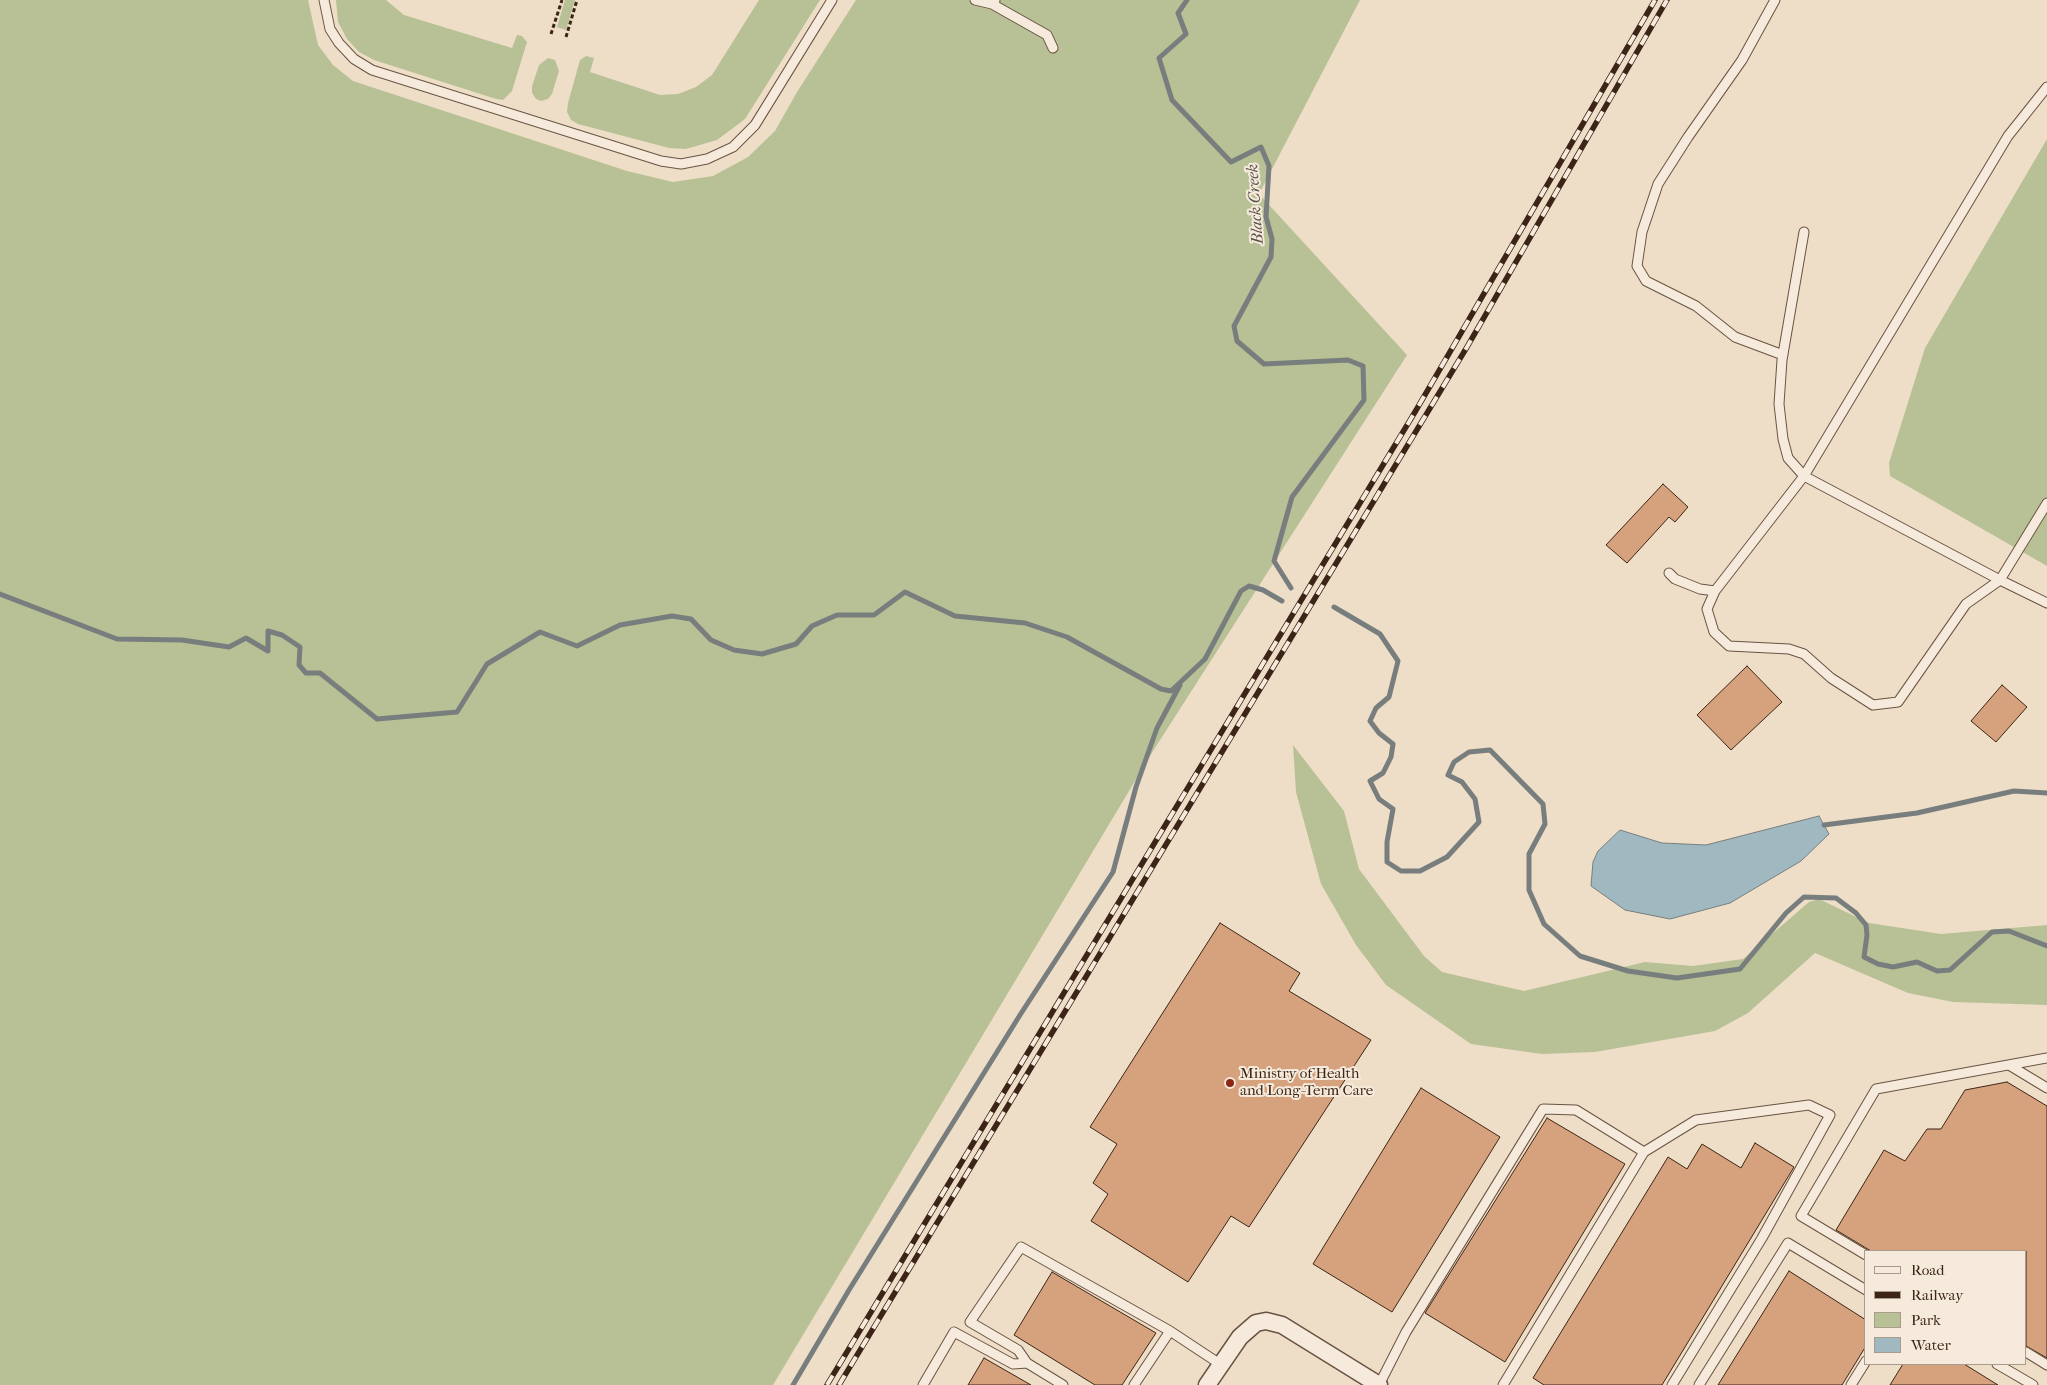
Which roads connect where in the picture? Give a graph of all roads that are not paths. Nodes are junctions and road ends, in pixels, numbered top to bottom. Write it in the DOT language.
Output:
graph roads {
  1 [pos="324,0"];
  2 [pos="832,0"];
  3 [pos="975,0"];
  4 [pos="1775,0"];
  5 [pos="994,2"];
  6 [pos="1053,48"];
  7 [pos="2047,87"];
  8 [pos="1804,232"];
  9 [pos="1783,355"];
  10 [pos="1804,476"];
  11 [pos="2047,503"];
  12 [pos="1669,574"];
  13 [pos="2000,580"];
  14 [pos="1715,591"];
  15 [pos="2047,604"];
  16 [pos="2047,1058"];
  17 [pos="2009,1065"];
  18 [pos="2047,1088"];
  19 [pos="1644,1152"];
  20 [pos="1864,1254"];
  21 [pos="1864,1289"];
  22 [pos="1170,1330"];
  23 [pos="2027,1353"];
  24 [pos="1027,1364"];
  25 [pos="1220,1364"];
  26 [pos="1864,1364"];
  27 [pos="1999,1365"];
  28 [pos="2047,1365"];
  29 [pos="923,1385"];
  30 [pos="1064,1385"];
  31 [pos="1134,1385"];
  32 [pos="1207,1385"];
  33 [pos="1379,1385"];
  34 [pos="1503,1385"];
  35 [pos="1672,1385"];
  36 [pos="1699,1385"];
  37 [pos="1851,1385"];
  38 [pos="2033,1385"];
  1 -- 2 [label="lane"];
  3 -- 5 [label="lane"];
  4 -- 9 [label="lane"];
  5 -- 6 [label="lane"];
  7 -- 10 [label="lane"];
  8 -- 9 [label="lane"];
  9 -- 10 [label="lane"];
  10 -- 13 [label="lane"];
  10 -- 14 [label="lane"];
  11 -- 13 [label="lane"];
  12 -- 14 [label="lane"];
  13 -- 14 [label="lane"];
  13 -- 15 [label="lane"];
  16 -- 17 [label="lane"];
  17 -- 18 [label="lane"];
  17 -- 20 [label="lane"];
  19 -- 33 [label="lane"];
  19 -- 34 [label="lane"];
  19 -- 35 [label="lane"];
  21 -- 36 [label="lane"];
  22 -- 24 [label="lane"];
  22 -- 25 [label="lane"];
  22 -- 31 [label="lane"];
  23 -- 28 [label="lane"];
  24 -- 29 [label="lane"];
  24 -- 30 [label="lane"];
  25 -- 32 [label="street"];
  25 -- 33 [label="street"];
  26 -- 37 [label="lane"];
  27 -- 38 [label="lane"];
}
